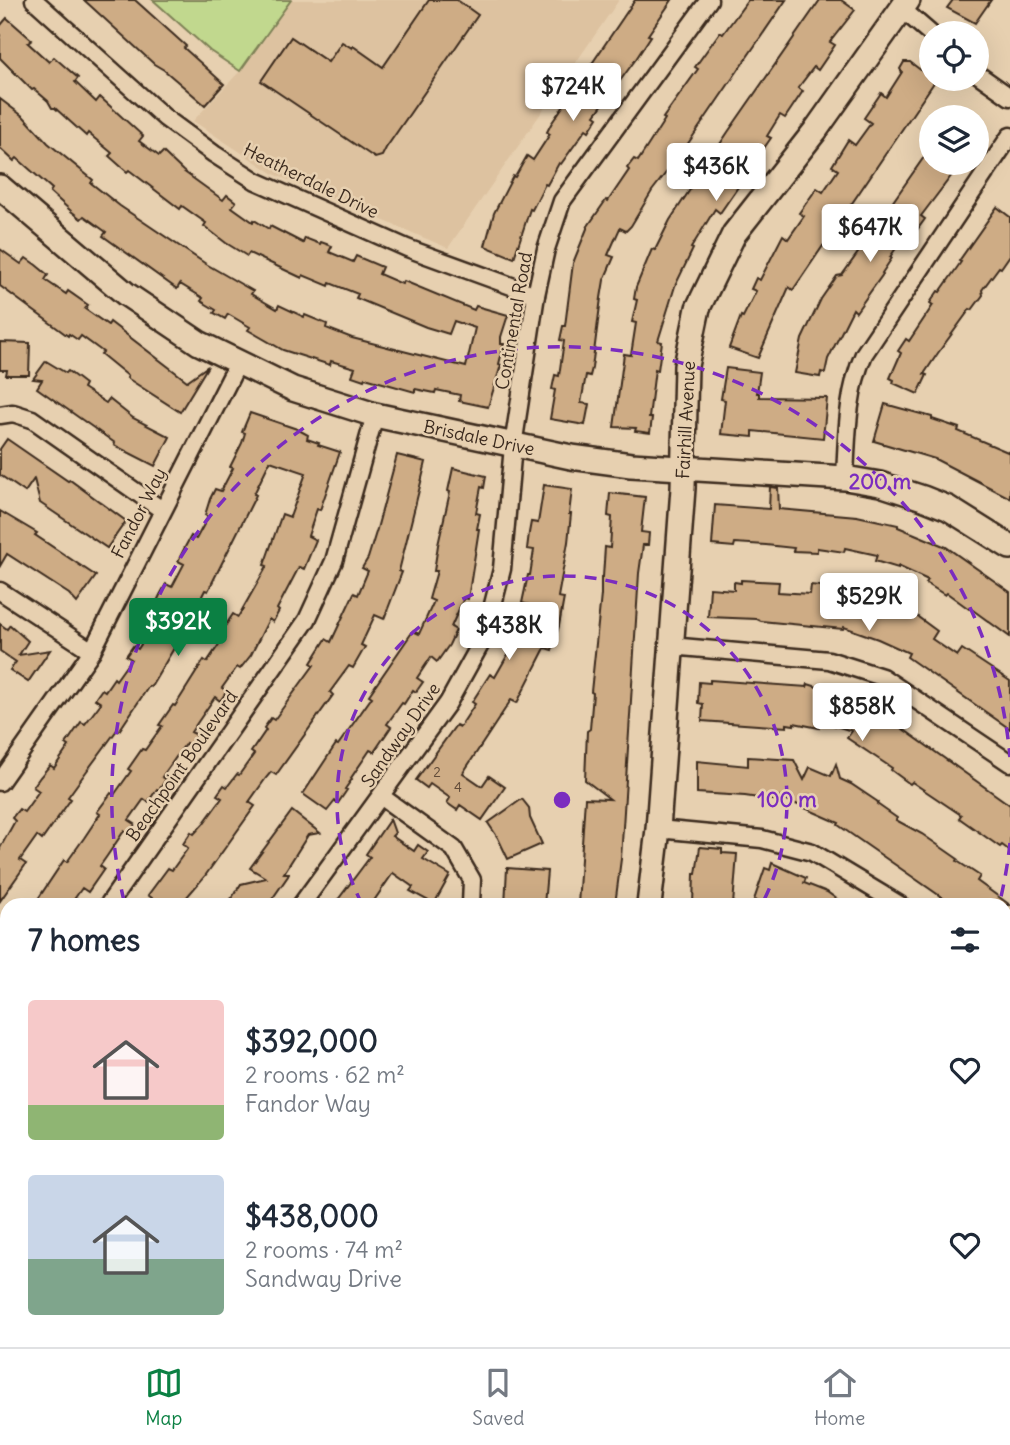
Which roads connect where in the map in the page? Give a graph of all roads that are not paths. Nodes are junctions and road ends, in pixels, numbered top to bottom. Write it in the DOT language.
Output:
graph roads {
  1 [pos="34,0"];
  2 [pos="709,0"];
  3 [pos="901,3"];
  4 [pos="919,22"];
  5 [pos="989,82"];
  6 [pos="1010,97"];
  7 [pos="1010,136"];
  8 [pos="0,187"];
  9 [pos="536,295"];
  10 [pos="238,363"];
  11 [pos="0,415"];
  12 [pos="375,415"];
  13 [pos="513,446"];
  14 [pos="684,468"];
  15 [pos="845,478"];
  16 [pos="162,510"];
  17 [pos="1010,547"];
  18 [pos="0,591"];
  19 [pos="670,646"];
  20 [pos="92,651"];
  21 [pos="1010,763"];
  22 [pos="1,779"];
  23 [pos="382,797"];
  24 [pos="658,829"];
  25 [pos="113,898"];
  26 [pos="306,898"];
  27 [pos="471,898"];
  28 [pos="650,898"];
  29 [pos="889,898"];
  1 -- 9 [label="street, Heatherdale Drive"];
  2 -- 9 [label="street, Continental Road"];
  3 -- 4 [label="street"];
  3 -- 14 [label="street, Fairhill Avenue"];
  5 -- 6 [label="street"];
  7 -- 15 [label="street"];
  8 -- 10 [label="street, Brisdale Drive"];
  9 -- 13 [label="street, Continental Road"];
  10 -- 12 [label="street, Brisdale Drive"];
  10 -- 16 [label="street, Fandor Way"];
  11 -- 16 [label="street"];
  12 -- 13 [label="street, Brisdale Drive"];
  12 -- 25 [label="street, Beachpoint Boulevard"];
  13 -- 14 [label="street, Brisdale Drive"];
  13 -- 23 [label="street, Sandway Drive"];
  14 -- 15 [label="street, Brisdale Drive"];
  14 -- 19 [label="street, Fairhill Avenue"];
  15 -- 17 [label="street, Brisdale Drive"];
  16 -- 20 [label="street, Fandor Way"];
  18 -- 20 [label="street"];
  19 -- 21 [label="street"];
  19 -- 24 [label="street, Fairhill Avenue"];
  20 -- 22 [label="street, Fandor Way"];
  23 -- 26 [label="street, Sandway Drive"];
  23 -- 27 [label="street"];
  24 -- 28 [label="street, Fairhill Avenue"];
  24 -- 29 [label="street"];
}
